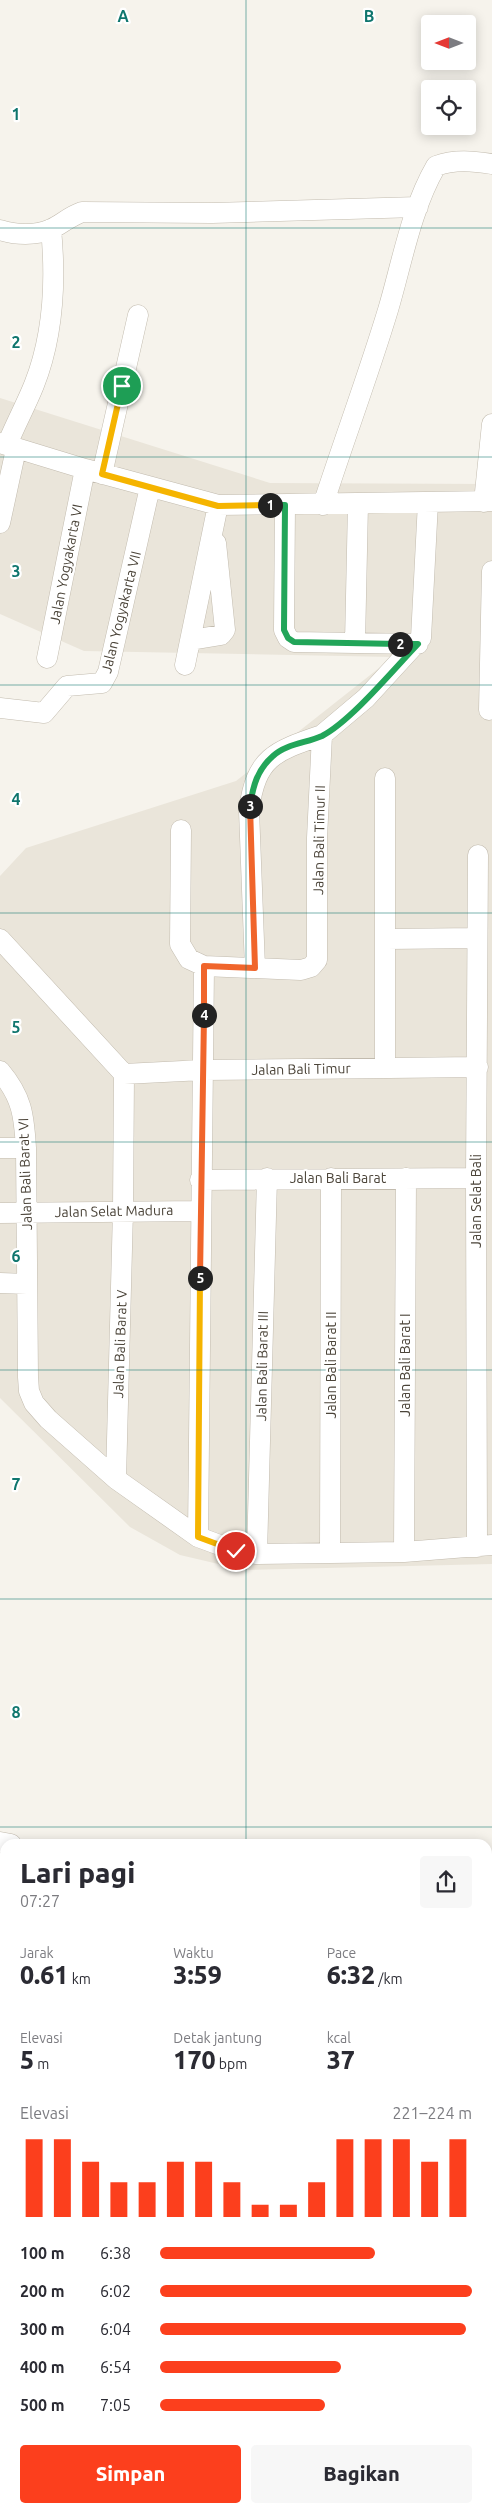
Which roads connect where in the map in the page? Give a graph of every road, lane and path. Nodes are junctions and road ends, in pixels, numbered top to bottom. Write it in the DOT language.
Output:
graph roads {
  1 [pos="492,164"];
  2 [pos="418,207"];
  3 [pos="51,229"];
  4 [pos="0,230"];
  5 [pos="138,315"];
  6 [pos="492,424"];
  7 [pos="8,445"];
  8 [pos="93,472"];
  9 [pos="150,487"];
  10 [pos="428,502"];
  11 [pos="488,502"];
  12 [pos="358,504"];
  13 [pos="285,505"];
  14 [pos="322,506"];
  15 [pos="216,515"];
  16 [pos="0,522"];
  17 [pos="492,571"];
  18 [pos="191,640"];
  19 [pos="355,643"];
  20 [pos="418,644"];
  21 [pos="47,658"];
  22 [pos="185,665"];
  23 [pos="0,708"];
  24 [pos="489,710"];
  25 [pos="322,736"];
  26 [pos="386,778"];
  27 [pos="181,830"];
  28 [pos="478,855"];
  29 [pos="387,938"];
  30 [pos="477,938"];
  31 [pos="0,939"];
  32 [pos="204,966"];
  33 [pos="255,968"];
  34 [pos="485,1015"];
  35 [pos="478,1067"];
  36 [pos="386,1068"];
  37 [pos="203,1070"];
  38 [pos="0,1072"];
  39 [pos="124,1074"];
  40 [pos="484,1112"];
  41 [pos="0,1148"];
  42 [pos="26,1148"];
  43 [pos="267,1178"];
  44 [pos="331,1178"];
  45 [pos="406,1178"];
  46 [pos="476,1178"];
  47 [pos="200,1180"];
  48 [pos="123,1210"];
  49 [pos="200,1211"];
  50 [pos="0,1213"];
  51 [pos="27,1213"];
  52 [pos="0,1283"];
  53 [pos="27,1284"];
  54 [pos="116,1479"];
  55 [pos="198,1537"];
  56 [pos="485,1546"];
  57 [pos="330,1552"];
  58 [pos="404,1552"];
  59 [pos="257,1554"];
  1 -- 2 [label="street"];
  2 -- 3 [label="street"];
  2 -- 14 [label="street"];
  3 -- 4 [label="street"];
  3 -- 7 [label="street"];
  5 -- 8 [label="street, Jalan Yogyakarta VI"];
  6 -- 11 [label="street"];
  7 -- 8 [label="street"];
  7 -- 16 [label="street"];
  8 -- 9 [label="street"];
  8 -- 21 [label="street, Jalan Yogyakarta VI"];
  9 -- 15 [label="street"];
  9 -- 23 [label="street, Jalan Yogyakarta VII"];
  10 -- 11 [label="street"];
  10 -- 12 [label="street"];
  10 -- 20 [label="street"];
  12 -- 14 [label="street"];
  12 -- 19 [label="street"];
  13 -- 14 [label="street"];
  13 -- 15 [label="street"];
  13 -- 19 [label="street"];
  15 -- 18 [label="street"];
  15 -- 18 [label="street"];
  17 -- 24 [label="street"];
  18 -- 22 [label="street"];
  19 -- 20 [label="street"];
  20 -- 25 [label="street"];
  25 -- 33 [label="street"];
  25 -- 33 [label="street, Jalan Bali Timur II"];
  26 -- 29 [label="street"];
  27 -- 32 [label="street"];
  28 -- 30 [label="street, Jalan Selat Bali"];
  29 -- 30 [label="street"];
  29 -- 36 [label="street"];
  30 -- 34 [label="street, Jalan Selat Bali"];
  31 -- 39 [label="street"];
  32 -- 33 [label="street, Jalan Bali Timur II"];
  32 -- 37 [label="street"];
  34 -- 35 [label="street, Jalan Selat Bali"];
  35 -- 36 [label="street, Jalan Bali Timur"];
  35 -- 40 [label="street, Jalan Selat Bali"];
  36 -- 37 [label="street, Jalan Bali Timur"];
  37 -- 39 [label="street, Jalan Bali Timur"];
  37 -- 47 [label="street"];
  38 -- 42 [label="street, Jalan Bali Barat VI"];
  39 -- 48 [label="street, Jalan Bali Barat V"];
  40 -- 46 [label="street, Jalan Selat Bali"];
  41 -- 42 [label="street"];
  42 -- 51 [label="street, Jalan Bali Barat VI"];
  43 -- 44 [label="street, Jalan Bali Barat"];
  43 -- 47 [label="street, Jalan Bali Barat"];
  43 -- 59 [label="street, Jalan Bali Barat III"];
  44 -- 45 [label="street, Jalan Bali Barat"];
  44 -- 57 [label="street, Jalan Bali Barat II"];
  45 -- 46 [label="street, Jalan Bali Barat"];
  45 -- 58 [label="street, Jalan Bali Barat I"];
  46 -- 56 [label="street, Jalan Selat Bali"];
  47 -- 49 [label="street"];
  48 -- 49 [label="street, Jalan Selat Madura"];
  48 -- 51 [label="street, Jalan Selat Madura"];
  48 -- 54 [label="street, Jalan Bali Barat V"];
  49 -- 55 [label="street"];
  50 -- 51 [label="street, Jalan Selat Madura"];
  51 -- 53 [label="street, Jalan Bali Barat VI"];
  52 -- 53 [label="street"];
  53 -- 54 [label="street, Jalan Bali Barat VI"];
  54 -- 55 [label="street, Jalan Bali Barat VI"];
  55 -- 59 [label="street, Jalan Bali Barat VI"];
  56 -- 58 [label="street, Jalan Bali Barat VI"];
  57 -- 58 [label="street, Jalan Bali Barat VI"];
  57 -- 59 [label="street, Jalan Bali Barat VI"];
}
